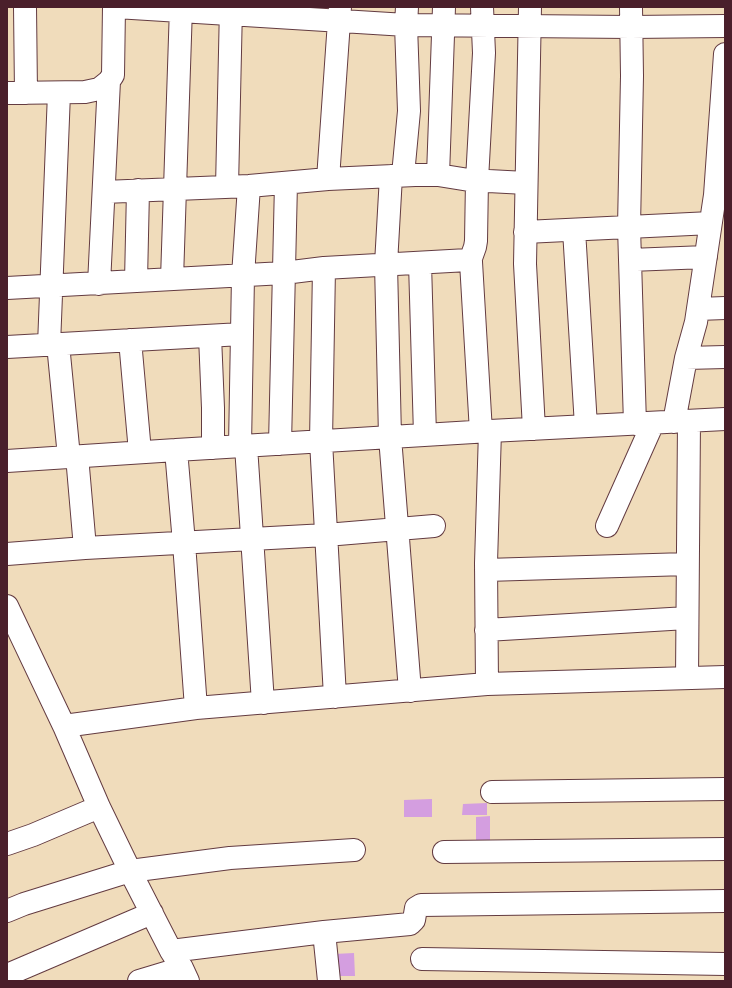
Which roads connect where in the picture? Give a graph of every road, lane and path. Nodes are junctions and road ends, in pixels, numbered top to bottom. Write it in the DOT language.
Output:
graph roads {
  1 [pos="25,7"];
  2 [pos="115,7"];
  3 [pos="181,9"];
  4 [pos="231,11"];
  5 [pos="281,12"];
  6 [pos="340,14"];
  7 [pos="407,16"];
  8 [pos="444,16"];
  9 [pos="482,16"];
  10 [pos="530,16"];
  11 [pos="631,17"];
  12 [pos="725,26"];
  13 [pos="725,54"];
  14 [pos="109,81"];
  15 [pos="16,93"];
  16 [pos="59,93"];
  17 [pos="723,111"];
  18 [pos="721,174"];
  19 [pos="438,175"];
  20 [pos="397,176"];
  21 [pos="328,180"];
  22 [pos="477,180"];
  23 [pos="286,183"];
  24 [pos="526,183"];
  25 [pos="249,186"];
  26 [pos="227,187"];
  27 [pos="174,189"];
  28 [pos="138,190"];
  29 [pos="104,192"];
  30 [pos="716,214"];
  31 [pos="629,227"];
  32 [pos="574,230"];
  33 [pos="525,232"];
  34 [pos="706,257"];
  35 [pos="630,260"];
  36 [pos="470,261"];
  37 [pos="420,263"];
  38 [pos="386,264"];
  39 [pos="324,268"];
  40 [pos="284,273"];
  41 [pos="243,276"];
  42 [pos="172,279"];
  43 [pos="136,281"];
  44 [pos="100,284"];
  45 [pos="51,286"];
  46 [pos="7,288"];
  47 [pos="725,308"];
  48 [pos="698,309"];
  49 [pos="242,334"];
  50 [pos="210,336"];
  51 [pos="130,340"];
  52 [pos="53,344"];
  53 [pos="7,347"];
  54 [pos="725,357"];
  55 [pos="686,358"];
  56 [pos="725,419"];
  57 [pos="663,422"];
  58 [pos="586,426"];
  59 [pos="534,429"];
  60 [pos="486,432"];
  61 [pos="425,435"];
  62 [pos="390,437"];
  63 [pos="321,441"];
  64 [pos="280,444"];
  65 [pos="243,446"];
  66 [pos="213,448"];
  67 [pos="176,450"];
  68 [pos="140,452"];
  69 [pos="73,456"];
  70 [pos="7,462"];
  71 [pos="434,526"];
  72 [pos="607,526"];
  73 [pos="397,529"];
  74 [pos="326,535"];
  75 [pos="252,539"];
  76 [pos="184,543"];
  77 [pos="84,548"];
  78 [pos="7,554"];
  79 [pos="687,564"];
  80 [pos="486,570"];
  81 [pos="7,606"];
  82 [pos="687,618"];
  83 [pos="486,630"];
  84 [pos="725,677"];
  85 [pos="687,678"];
  86 [pos="487,684"];
  87 [pos="410,691"];
  88 [pos="335,697"];
  89 [pos="262,703"];
  90 [pos="196,708"];
  91 [pos="64,726"];
  92 [pos="725,789"];
  93 [pos="492,792"];
  94 [pos="99,807"];
  95 [pos="7,844"];
  96 [pos="725,849"];
  97 [pos="354,850"];
  98 [pos="444,852"];
  99 [pos="130,871"];
  100 [pos="725,901"];
  101 [pos="7,911"];
  102 [pos="152,913"];
  103 [pos="324,932"];
  104 [pos="422,959"];
  105 [pos="725,964"];
  106 [pos="180,966"];
  107 [pos="7,975"];
  108 [pos="139,981"];
  109 [pos="329,981"];
  1 -- 15 [label="street"];
  2 -- 3 [label="street"];
  2 -- 14 [label="street"];
  3 -- 4 [label="street"];
  3 -- 27 [label="street"];
  4 -- 5 [label="street"];
  4 -- 26 [label="street"];
  5 -- 6 [label="street"];
  6 -- 7 [label="street"];
  6 -- 21 [label="street"];
  7 -- 8 [label="street"];
  7 -- 20 [label="street"];
  8 -- 9 [label="street"];
  8 -- 19 [label="street"];
  9 -- 10 [label="street"];
  9 -- 22 [label="street"];
  10 -- 11 [label="street"];
  10 -- 24 [label="street"];
  11 -- 12 [label="street"];
  11 -- 31 [label="street"];
  13 -- 17 [label="street"];
  14 -- 16 [label="street"];
  14 -- 29 [label="street"];
  15 -- 16 [label="street"];
  16 -- 45 [label="street"];
  17 -- 18 [label="street"];
  18 -- 30 [label="street"];
  19 -- 20 [label="street"];
  19 -- 22 [label="street"];
  20 -- 21 [label="street"];
  20 -- 38 [label="street"];
  21 -- 23 [label="street"];
  22 -- 24 [label="street"];
  22 -- 36 [label="street"];
  23 -- 25 [label="street"];
  23 -- 40 [label="street"];
  24 -- 33 [label="street"];
  25 -- 26 [label="street"];
  25 -- 41 [label="street"];
  26 -- 27 [label="street"];
  27 -- 28 [label="street"];
  27 -- 42 [label="street"];
  28 -- 29 [label="street"];
  28 -- 43 [label="street"];
  29 -- 44 [label="street"];
  30 -- 31 [label="street"];
  30 -- 34 [label="street"];
  31 -- 32 [label="street"];
  31 -- 35 [label="street"];
  32 -- 33 [label="street"];
  32 -- 58 [label="street"];
  33 -- 59 [label="street"];
  34 -- 35 [label="street"];
  34 -- 48 [label="street"];
  35 -- 57 [label="street"];
  36 -- 37 [label="street"];
  36 -- 60 [label="street"];
  37 -- 38 [label="street"];
  37 -- 61 [label="street"];
  38 -- 39 [label="street"];
  38 -- 62 [label="street"];
  39 -- 40 [label="street"];
  39 -- 63 [label="street"];
  40 -- 41 [label="street"];
  40 -- 64 [label="street"];
  41 -- 42 [label="street"];
  41 -- 49 [label="street"];
  42 -- 43 [label="street"];
  43 -- 44 [label="street"];
  44 -- 45 [label="street"];
  45 -- 46 [label="street"];
  45 -- 52 [label="street"];
  47 -- 48 [label="street"];
  48 -- 55 [label="street"];
  49 -- 50 [label="street"];
  49 -- 65 [label="street"];
  50 -- 51 [label="street"];
  50 -- 66 [label="street"];
  51 -- 52 [label="street"];
  51 -- 68 [label="street"];
  52 -- 53 [label="street"];
  52 -- 69 [label="street"];
  54 -- 55 [label="street"];
  55 -- 57 [label="street"];
  56 -- 57 [label="street"];
  57 -- 58 [label="street"];
  57 -- 72 [label="street"];
  57 -- 79 [label="street"];
  58 -- 59 [label="street"];
  59 -- 60 [label="street"];
  60 -- 61 [label="street"];
  60 -- 80 [label="street"];
  61 -- 62 [label="street"];
  62 -- 63 [label="street"];
  62 -- 73 [label="street"];
  63 -- 64 [label="street"];
  63 -- 74 [label="street"];
  64 -- 65 [label="street"];
  65 -- 66 [label="street"];
  65 -- 75 [label="street"];
  66 -- 67 [label="street"];
  67 -- 68 [label="street"];
  67 -- 76 [label="street"];
  68 -- 69 [label="street"];
  69 -- 70 [label="street"];
  69 -- 77 [label="street"];
  71 -- 73 [label="street"];
  73 -- 74 [label="street"];
  73 -- 87 [label="street"];
  74 -- 75 [label="street"];
  74 -- 88 [label="street"];
  75 -- 76 [label="street"];
  75 -- 89 [label="street"];
  76 -- 77 [label="street"];
  76 -- 90 [label="street"];
  77 -- 78 [label="street"];
  79 -- 80 [label="street"];
  79 -- 82 [label="street"];
  80 -- 83 [label="street"];
  81 -- 91 [label="street"];
  82 -- 83 [label="street"];
  82 -- 85 [label="street"];
  83 -- 86 [label="street"];
  84 -- 85 [label="street"];
  85 -- 86 [label="street"];
  86 -- 87 [label="street"];
  87 -- 88 [label="street"];
  88 -- 89 [label="street"];
  89 -- 90 [label="street"];
  90 -- 91 [label="street"];
  91 -- 94 [label="street"];
  92 -- 93 [label="street"];
  94 -- 95 [label="street"];
  94 -- 99 [label="street"];
  96 -- 98 [label="street"];
  97 -- 99 [label="street"];
  99 -- 101 [label="street"];
  99 -- 102 [label="street"];
  100 -- 103 [label="street"];
  102 -- 106 [label="street"];
  102 -- 107 [label="street"];
  103 -- 106 [label="street"];
  103 -- 109 [label="street"];
  104 -- 105 [label="street"];
  106 -- 108 [label="street"];
}
